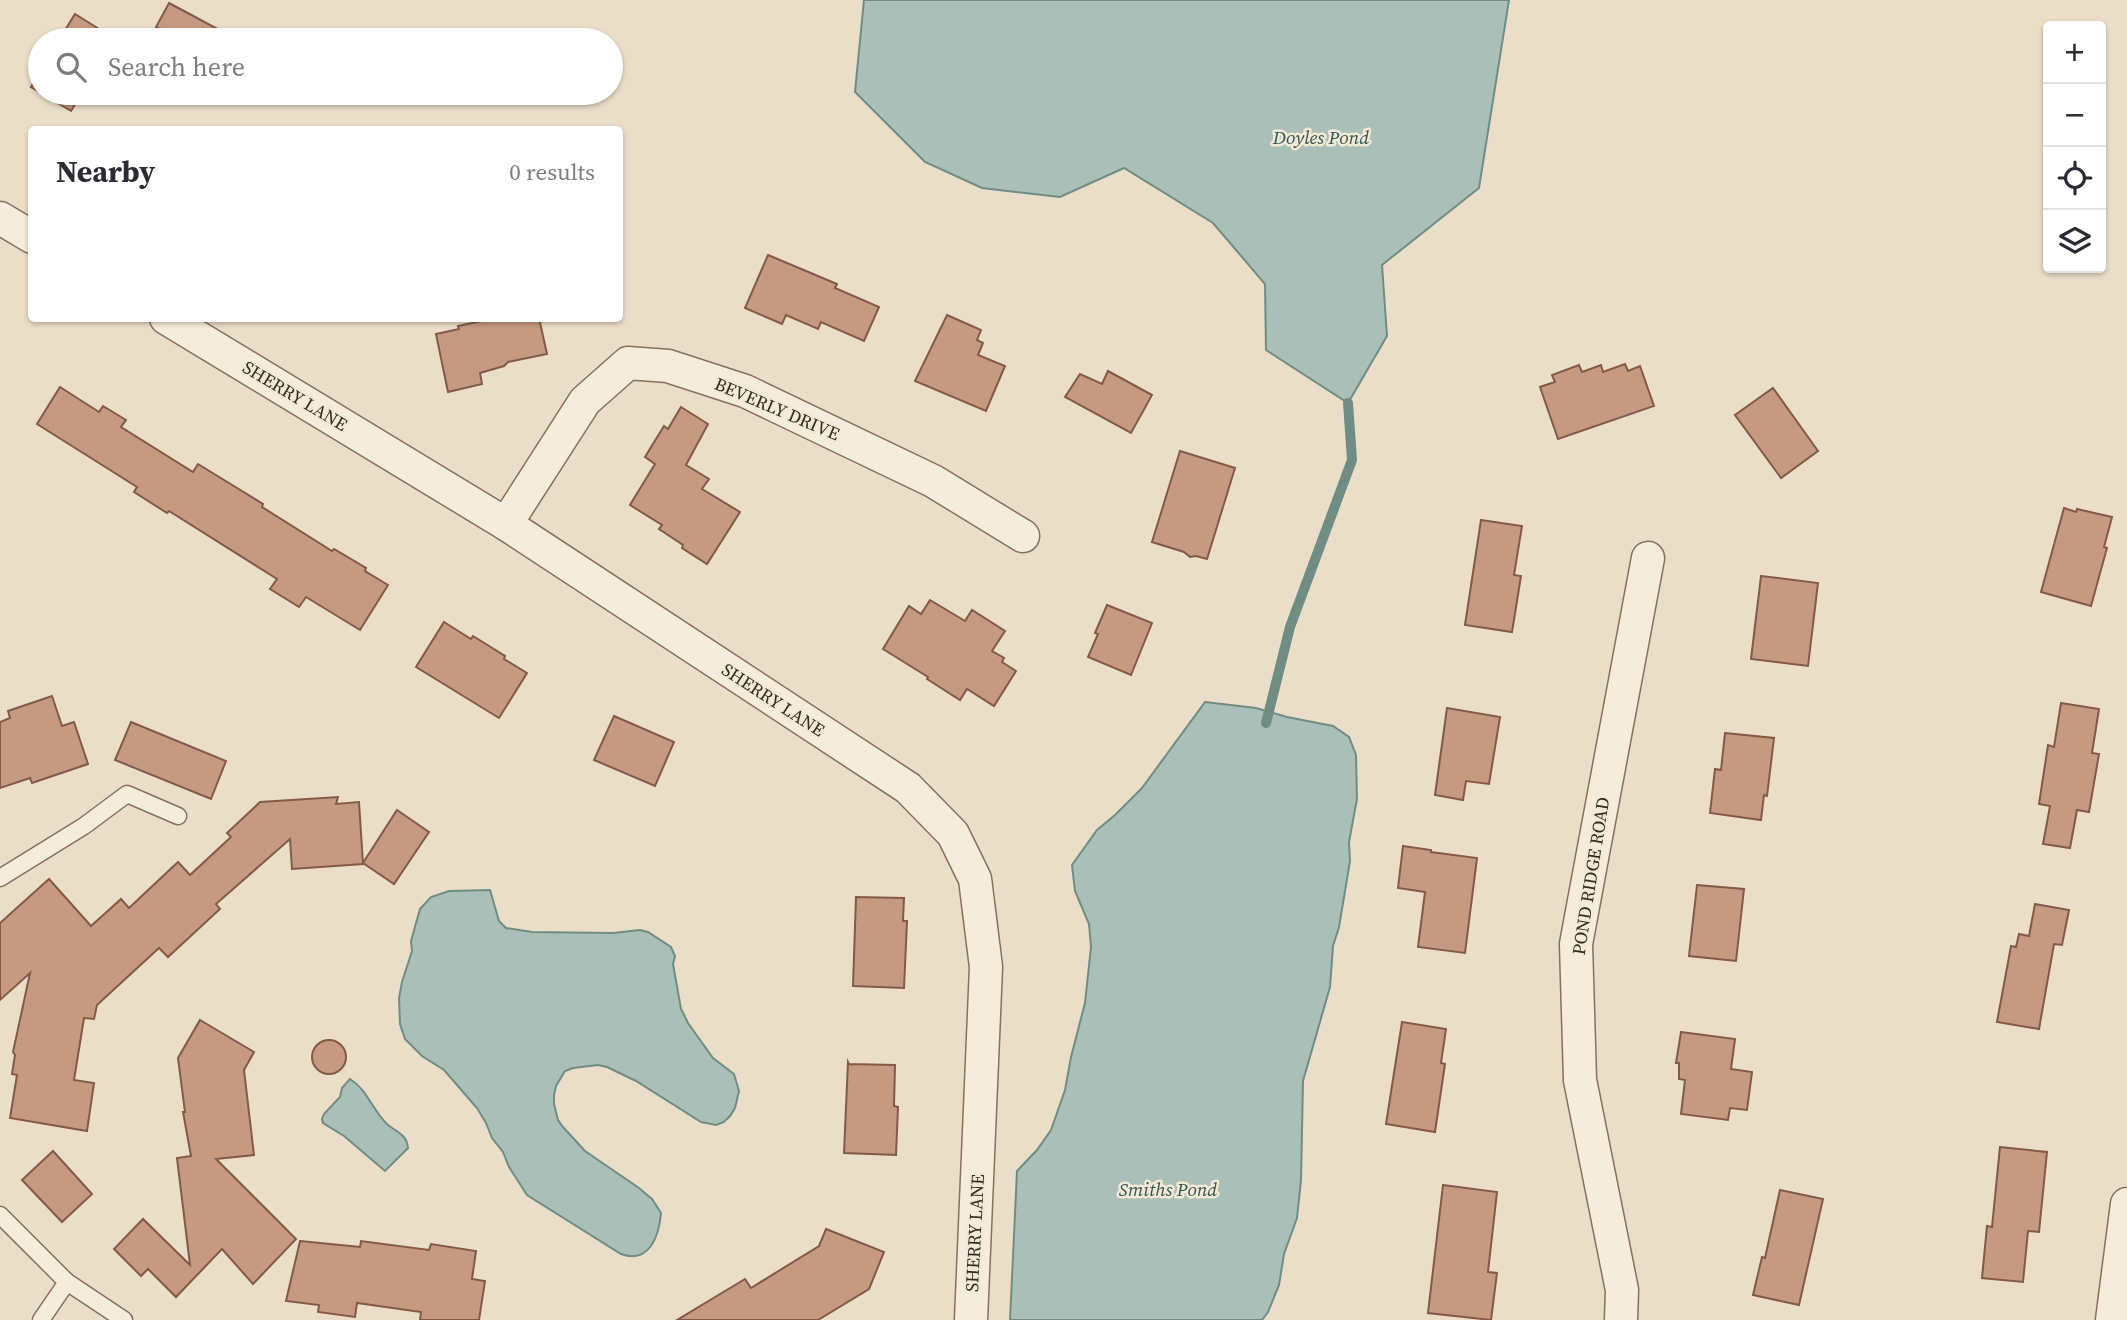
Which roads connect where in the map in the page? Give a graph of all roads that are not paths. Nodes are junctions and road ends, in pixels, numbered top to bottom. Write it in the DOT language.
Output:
graph roads {
  1 [pos="0,218"];
  2 [pos="28,235"];
  3 [pos="173,322"];
  4 [pos="506,524"];
  5 [pos="1023,536"];
  6 [pos="1648,558"];
  7 [pos="178,816"];
  8 [pos="0,878"];
  9 [pos="2127,1204"];
  10 [pos="0,1215"];
  11 [pos="66,1282"];
  12 [pos="41,1320"];
  13 [pos="124,1320"];
  14 [pos="971,1320"];
  15 [pos="1621,1320"];
  16 [pos="2112,1320"];
  1 -- 2 [label="street"];
  3 -- 4 [label="street, SHERRY LANE"];
  4 -- 5 [label="street, BEVERLY DRIVE"];
  4 -- 14 [label="street, SHERRY LANE"];
  6 -- 15 [label="street, POND RIDGE ROAD"];
  7 -- 8 [label="lane"];
  9 -- 16 [label="street"];
  10 -- 11 [label="lane"];
  11 -- 12 [label="lane"];
  11 -- 13 [label="lane"];
}
